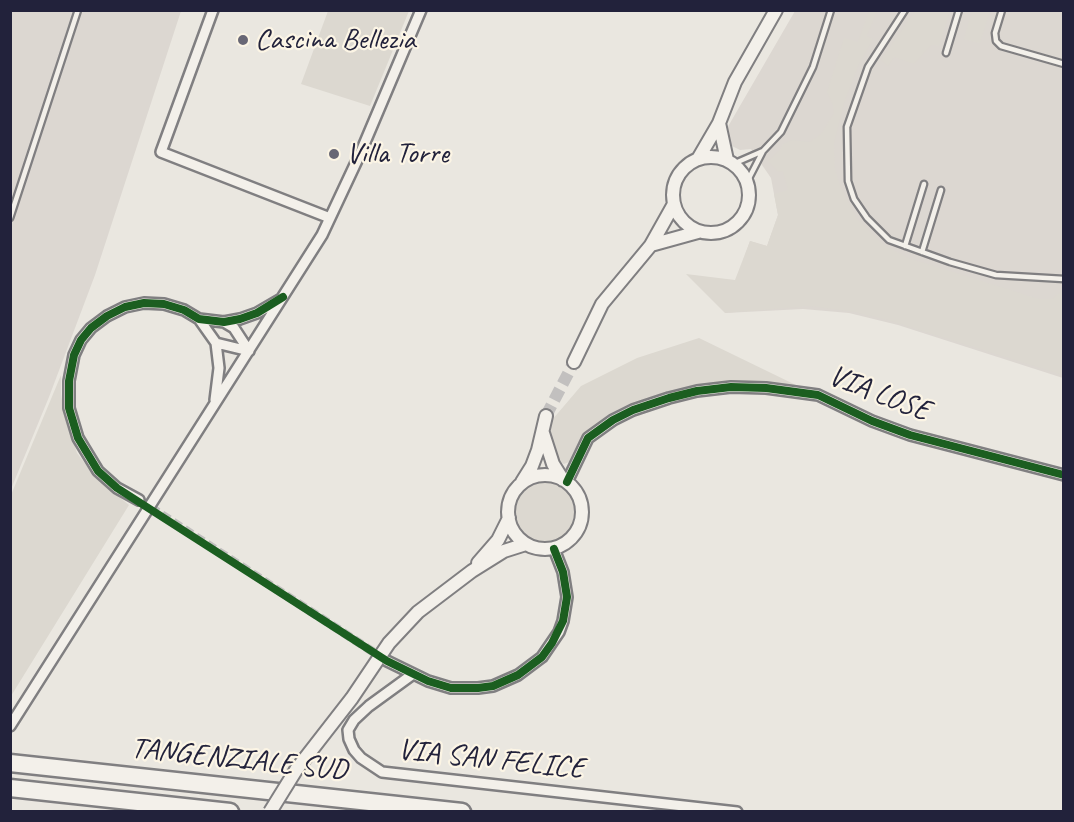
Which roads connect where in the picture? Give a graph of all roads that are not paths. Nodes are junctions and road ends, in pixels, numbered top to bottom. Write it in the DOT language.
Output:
graph roads {
  1 [pos="78,10"];
  2 [pos="213,10"];
  3 [pos="421,10"];
  4 [pos="776,10"];
  5 [pos="831,10"];
  6 [pos="905,10"];
  7 [pos="959,10"];
  8 [pos="1002,10"];
  9 [pos="946,53"];
  10 [pos="1064,64"];
  11 [pos="719,123"];
  12 [pos="763,151"];
  13 [pos="698,159"];
  14 [pos="730,162"];
  15 [pos="747,182"];
  16 [pos="924,184"];
  17 [pos="941,190"];
  18 [pos="674,204"];
  19 [pos="10,218"];
  20 [pos="330,218"];
  21 [pos="698,232"];
  22 [pos="651,245"];
  23 [pos="904,246"];
  24 [pos="922,252"];
  25 [pos="1064,279"];
  26 [pos="283,297"];
  27 [pos="199,319"];
  28 [pos="224,322"];
  29 [pos="216,343"];
  30 [pos="249,351"];
  31 [pos="574,362"];
  32 [pos="214,405"];
  33 [pos="546,416"];
  34 [pos="543,433"];
  35 [pos="1064,476"];
  36 [pos="565,481"];
  37 [pos="521,484"];
  38 [pos="139,501"];
  39 [pos="509,518"];
  40 [pos="526,544"];
  41 [pos="554,549"];
  42 [pos="472,571"];
  43 [pos="387,661"];
  44 [pos="413,674"];
  45 [pos="10,726"];
  46 [pos="10,762"];
  47 [pos="10,788"];
  48 [pos="230,812"];
  49 [pos="270,812"];
  50 [pos="462,812"];
  51 [pos="737,812"];
  1 -- 19 [label="lane"];
  2 -- 20 [label="street"];
  3 -- 20 [label="street"];
  4 -- 11 [label="street"];
  5 -- 12 [label="lane"];
  6 -- 23 [label="lane"];
  7 -- 9 [label="lane"];
  8 -- 10 [label="lane"];
  11 -- 13 [label="street"];
  11 -- 14 [label="street"];
  12 -- 14 [label="lane"];
  12 -- 15 [label="lane"];
  13 -- 14 [label="street"];
  13 -- 18 [label="street"];
  14 -- 15 [label="street"];
  15 -- 21 [label="street"];
  16 -- 23 [label="lane"];
  17 -- 24 [label="lane"];
  18 -- 21 [label="street"];
  18 -- 22 [label="street"];
  20 -- 26 [label="street"];
  21 -- 22 [label="street"];
  22 -- 31 [label="street"];
  23 -- 24 [label="lane"];
  24 -- 25 [label="lane"];
  26 -- 28 [label="street"];
  26 -- 30 [label="street"];
  27 -- 28 [label="street"];
  27 -- 29 [label="street"];
  27 -- 38 [label="street"];
  28 -- 30 [label="street"];
  29 -- 30 [label="street"];
  29 -- 32 [label="street"];
  30 -- 32 [label="street"];
  32 -- 45 [label="street"];
  33 -- 34 [label="street"];
  34 -- 36 [label="street"];
  34 -- 37 [label="street"];
  35 -- 36 [label="street, VIA LOSE"];
  36 -- 37 [label="street"];
  36 -- 41 [label="street"];
  37 -- 39 [label="street"];
  39 -- 40 [label="street"];
  39 -- 42 [label="street"];
  40 -- 41 [label="street"];
  40 -- 42 [label="street"];
  41 -- 44 [label="street"];
  42 -- 49 [label="street, bridge"];
  43 -- 44 [label="street"];
  44 -- 51 [label="street, VIA SAN FELICE"];
  46 -- 50 [label="highway, TANGENZIALE SUD"];
  47 -- 48 [label="highway, TANGENZIALE SUD"];
}
